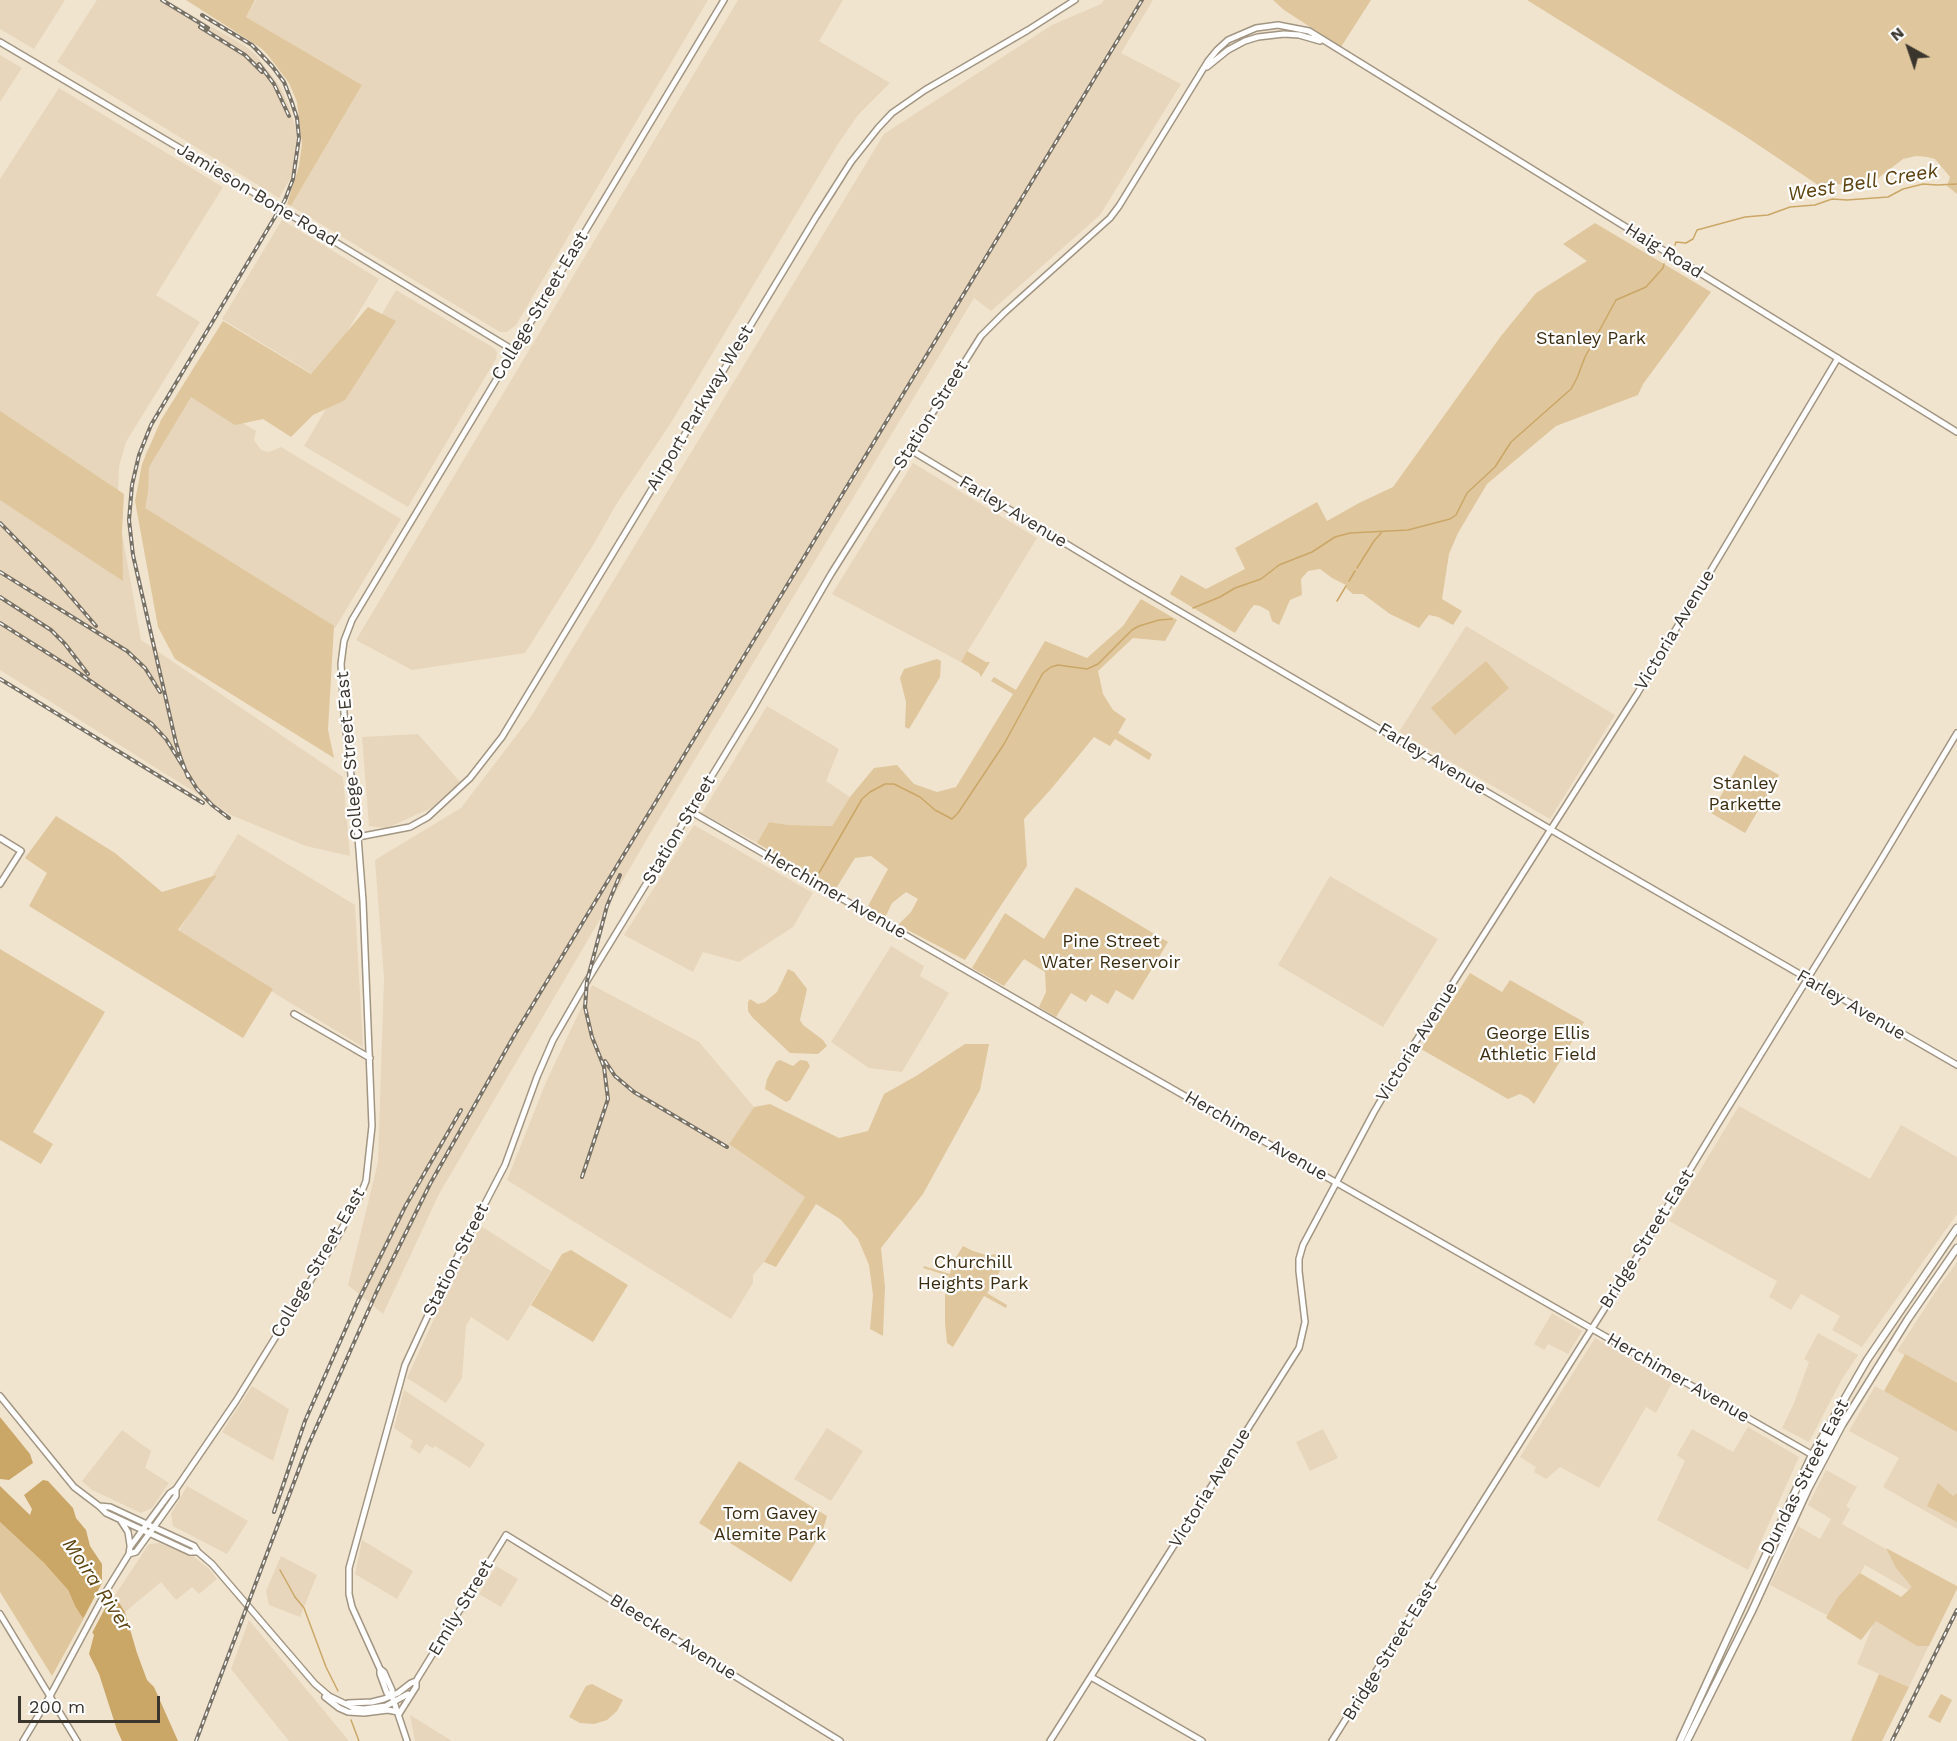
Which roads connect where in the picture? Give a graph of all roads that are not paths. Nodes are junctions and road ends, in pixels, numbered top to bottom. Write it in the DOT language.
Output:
graph roads {
  1 [pos="724,0"];
  2 [pos="1075,0"];
  3 [pos="0,42"];
  4 [pos="1330,44"];
  5 [pos="1371,69"];
  6 [pos="1198,77"];
  7 [pos="513,350"];
  8 [pos="1838,358"];
  9 [pos="1957,432"];
  10 [pos="909,449"];
  11 [pos="1957,733"];
  12 [pos="690,811"];
  13 [pos="1552,830"];
  14 [pos="358,837"];
  15 [pos="0,838"];
  16 [pos="0,884"];
  17 [pos="1807,980"];
  18 [pos="294,1014"];
  19 [pos="370,1058"];
  20 [pos="1957,1065"];
  21 [pos="1336,1182"];
  22 [pos="1957,1228"];
  23 [pos="1957,1248"];
  24 [pos="1591,1328"];
  25 [pos="0,1396"];
  26 [pos="1840,1406"];
  27 [pos="1812,1455"];
  28 [pos="1823,1461"];
  29 [pos="176,1489"];
  30 [pos="1801,1504"];
  31 [pos="99,1506"];
  32 [pos="120,1520"];
  33 [pos="147,1524"];
  34 [pos="154,1527"];
  35 [pos="142,1530"];
  36 [pos="150,1533"];
  37 [pos="506,1535"];
  38 [pos="130,1547"];
  39 [pos="198,1552"];
  40 [pos="129,1554"];
  41 [pos="0,1614"];
  42 [pos="1091,1677"];
  43 [pos="416,1682"];
  44 [pos="315,1684"];
  45 [pos="413,1690"];
  46 [pos="50,1696"];
  47 [pos="392,1696"];
  48 [pos="394,1703"];
  49 [pos="348,1704"];
  50 [pos="398,1714"];
  51 [pos="23,1741"];
  52 [pos="77,1741"];
  53 [pos="407,1741"];
  54 [pos="840,1741"];
  55 [pos="1050,1741"];
  56 [pos="1202,1741"];
  57 [pos="1332,1741"];
  58 [pos="1680,1741"];
  59 [pos="1687,1741"];
  1 -- 7 [label="street, College Street East"];
  2 -- 14 [label="street, Airport Parkway West"];
  3 -- 7 [label="street, Jamieson Bone Road"];
  4 -- 5 [label="street, Station Street"];
  4 -- 6 [label="street, Station Street"];
  4 -- 6 [label="street, Station Street"];
  5 -- 8 [label="street, Haig Road"];
  6 -- 10 [label="street, Station Street"];
  7 -- 14 [label="street, College Street East"];
  8 -- 9 [label="street, Haig Road"];
  8 -- 13 [label="street, Victoria Avenue"];
  10 -- 12 [label="street, Station Street"];
  10 -- 13 [label="street, Farley Avenue"];
  11 -- 17 [label="street, Bridge Street East"];
  12 -- 21 [label="street, Herchimer Avenue"];
  12 -- 47 [label="street, Station Street"];
  13 -- 17 [label="street, Farley Avenue"];
  13 -- 21 [label="street, Victoria Avenue"];
  14 -- 19 [label="street, College Street East"];
  15 -- 16 [label="street"];
  17 -- 20 [label="street, Farley Avenue"];
  17 -- 24 [label="street, Bridge Street East"];
  18 -- 19 [label="street"];
  19 -- 29 [label="street, College Street East"];
  21 -- 24 [label="street, Herchimer Avenue"];
  21 -- 42 [label="street, Victoria Avenue"];
  22 -- 26 [label="main road, Dundas Street East"];
  23 -- 28 [label="main road, Dundas Street East"];
  24 -- 27 [label="street, Herchimer Avenue"];
  24 -- 57 [label="street, Bridge Street East"];
  25 -- 31 [label="street"];
  26 -- 27 [label="main road, Dundas Street East"];
  26 -- 28 [label="main road"];
  27 -- 28 [label="street, Herchimer Avenue"];
  27 -- 30 [label="main road"];
  27 -- 58 [label="main road, Dundas Street East"];
  28 -- 30 [label="main road, Dundas Street East"];
  29 -- 33 [label="street, College Street East"];
  29 -- 34 [label="street, College Street East"];
  30 -- 59 [label="main road, Dundas Street East"];
  31 -- 32 [label="street"];
  31 -- 33 [label="street"];
  32 -- 35 [label="street"];
  32 -- 38 [label="street"];
  33 -- 34 [label="street"];
  33 -- 35 [label="street, College Street East"];
  34 -- 36 [label="street, College Street East"];
  34 -- 39 [label="street"];
  35 -- 36 [label="street"];
  35 -- 38 [label="street, College Street East"];
  36 -- 39 [label="street"];
  36 -- 40 [label="street, College Street East"];
  37 -- 43 [label="street, Emily Street"];
  37 -- 54 [label="street, Bleecker Avenue"];
  38 -- 40 [label="street, College Street East"];
  39 -- 44 [label="street"];
  40 -- 46 [label="street, College Street East"];
  41 -- 46 [label="street"];
  42 -- 55 [label="street, Victoria Avenue"];
  42 -- 56 [label="street"];
  43 -- 45 [label="street, Emily Street"];
  43 -- 47 [label="street, Emily Street"];
  44 -- 49 [label="street"];
  44 -- 50 [label="street"];
  45 -- 48 [label="street"];
  45 -- 50 [label="street, Emily Street"];
  46 -- 51 [label="street, College Street East"];
  46 -- 52 [label="street"];
  47 -- 48 [label="street, Station Street"];
  47 -- 49 [label="street, Emily Street"];
  48 -- 49 [label="street"];
  48 -- 50 [label="street, Station Street"];
  50 -- 53 [label="street, Station Street"];
}
